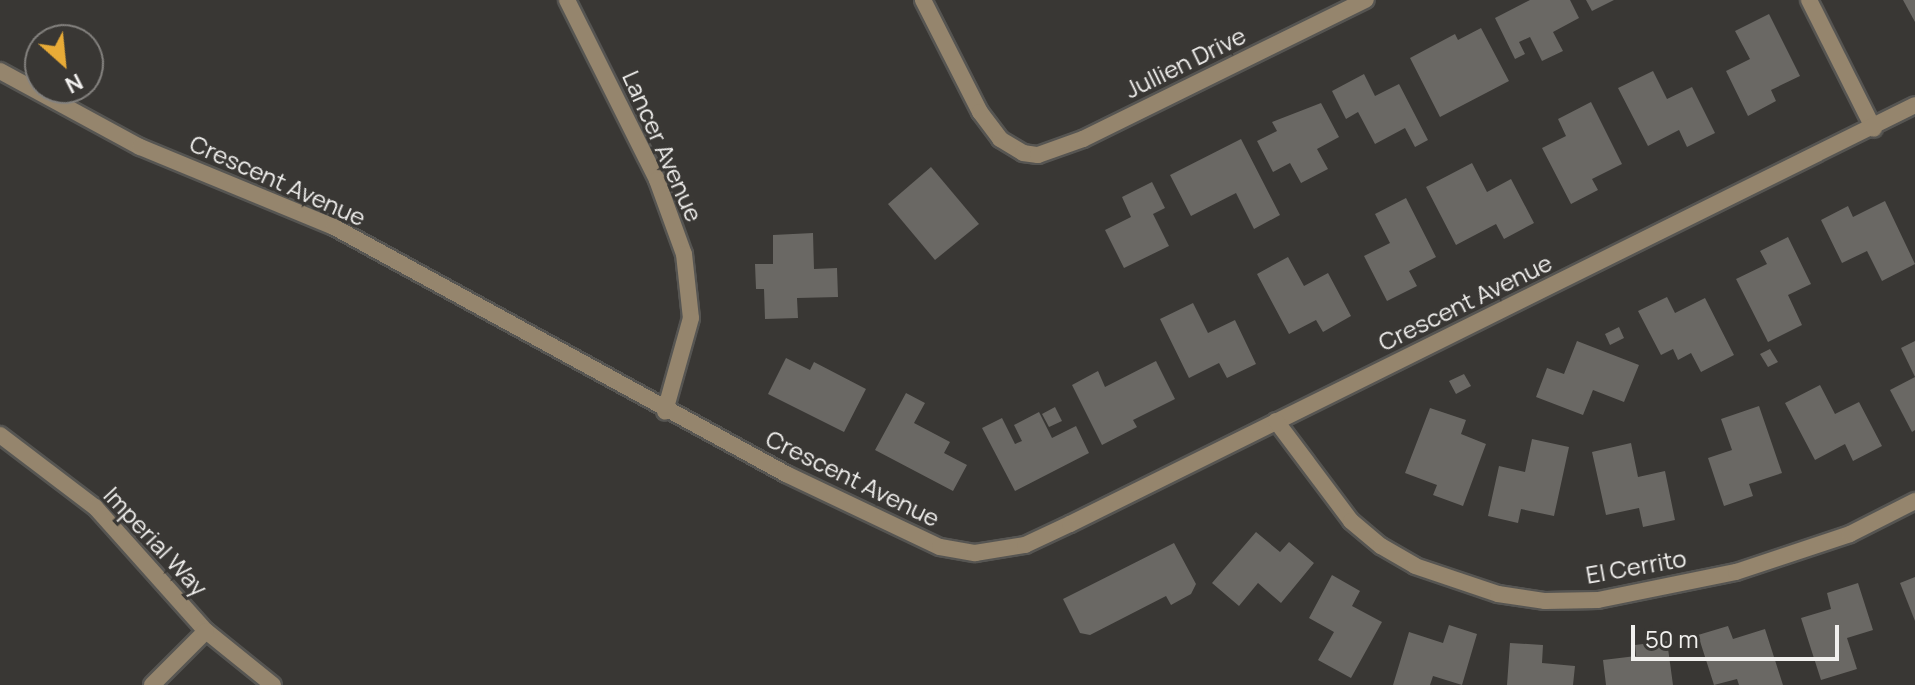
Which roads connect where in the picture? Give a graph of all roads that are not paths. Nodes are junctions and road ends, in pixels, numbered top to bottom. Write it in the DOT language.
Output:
graph roads {
  1 [pos="567,0"];
  2 [pos="923,0"];
  3 [pos="1366,0"];
  4 [pos="1809,0"];
  5 [pos="0,71"];
  6 [pos="1915,105"];
  7 [pos="1874,129"];
  8 [pos="665,411"];
  9 [pos="1276,421"];
  10 [pos="0,435"];
  11 [pos="1915,501"];
  12 [pos="206,631"];
  13 [pos="152,685"];
  14 [pos="273,685"];
  1 -- 8 [label="street, Lancer Avenue"];
  2 -- 3 [label="street, Jullien Drive"];
  4 -- 7 [label="street"];
  5 -- 8 [label="street, Crescent Avenue"];
  6 -- 7 [label="street, Crescent Avenue"];
  7 -- 9 [label="street, Crescent Avenue"];
  8 -- 9 [label="street, Crescent Avenue"];
  9 -- 11 [label="street, El Cerrito"];
  10 -- 12 [label="street, Imperial Way"];
  12 -- 13 [label="street"];
  12 -- 14 [label="street, Imperial Way"];
}
